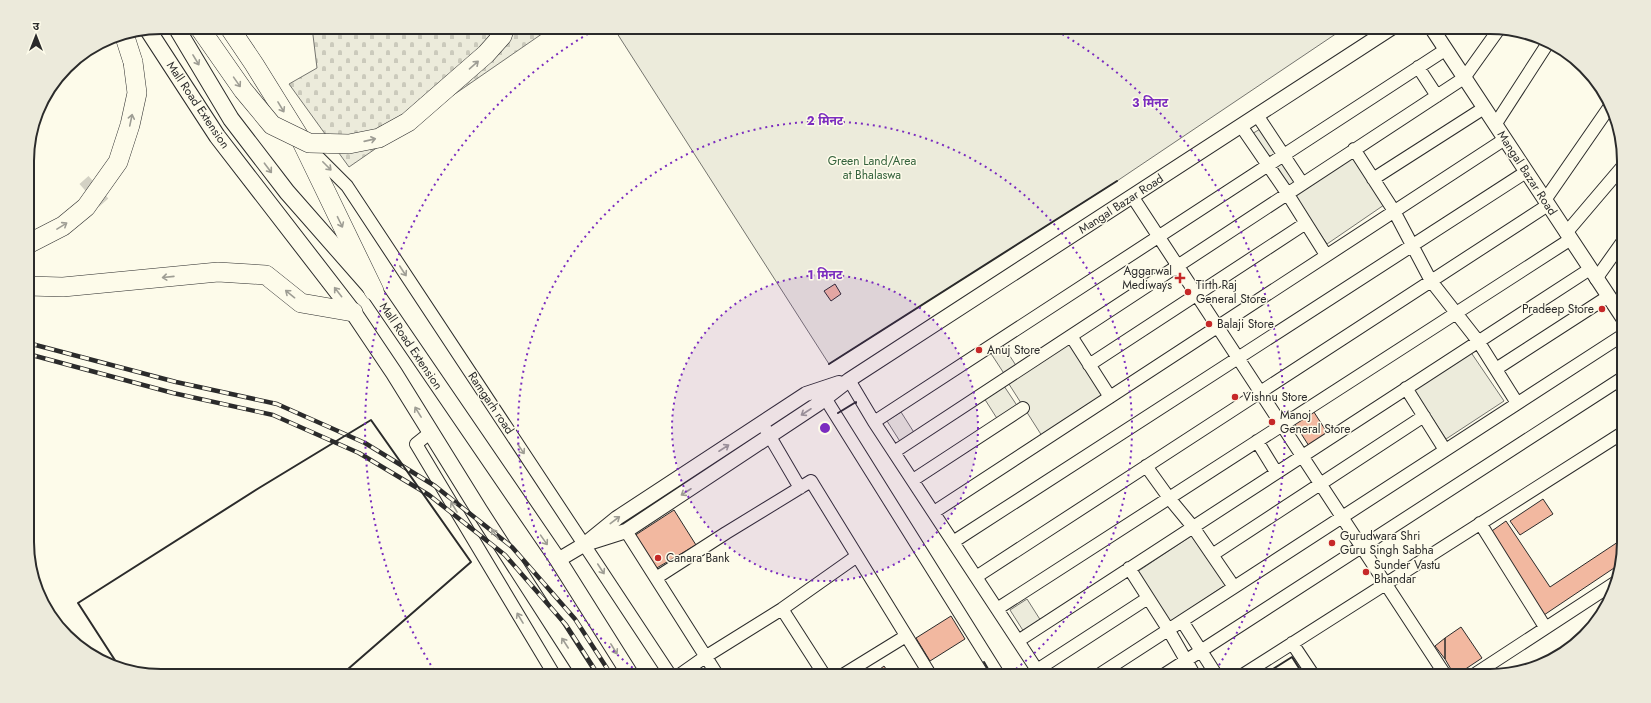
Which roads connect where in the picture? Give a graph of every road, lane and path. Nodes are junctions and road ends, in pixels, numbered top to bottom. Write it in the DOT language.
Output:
graph roads {
  1 [pos="180,34"];
  2 [pos="204,34"];
  3 [pos="234,34"];
  4 [pos="503,34"];
  5 [pos="1382,34"];
  6 [pos="1435,34"];
  7 [pos="1495,34"];
  8 [pos="151,35"];
  9 [pos="126,39"];
  10 [pos="1545,47"];
  11 [pos="1445,50"];
  12 [pos="1418,67"];
  13 [pos="1464,78"];
  14 [pos="1437,96"];
  15 [pos="1484,108"];
  16 [pos="1607,111"];
  17 [pos="1257,115"];
  18 [pos="1495,125"];
  19 [pos="1241,126"];
  20 [pos="300,138"];
  21 [pos="1505,139"];
  22 [pos="1354,149"];
  23 [pos="1284,155"];
  24 [pos="1268,165"];
  25 [pos="1526,172"];
  26 [pos="1617,174"];
  27 [pos="1373,179"];
  28 [pos="1302,183"];
  29 [pos="1287,193"];
  30 [pos="1132,196"];
  31 [pos="1546,202"];
  32 [pos="1394,211"];
  33 [pos="1306,223"];
  34 [pos="1569,236"];
  35 [pos="1157,237"];
  36 [pos="34,241"];
  37 [pos="1412,246"];
  38 [pos="1617,248"];
  39 [pos="1326,255"];
  40 [pos="1176,266"];
  41 [pos="1593,274"];
  42 [pos="1431,280"];
  43 [pos="34,286"];
  44 [pos="374,291"];
  45 [pos="1196,295"];
  46 [pos="1609,296"];
  47 [pos="1617,309"];
  48 [pos="354,312"];
  49 [pos="1456,313"];
  50 [pos="1216,327"];
  51 [pos="1071,336"];
  52 [pos="1617,339"];
  53 [pos="1478,341"];
  54 [pos="1237,358"];
  55 [pos="1089,365"];
  56 [pos="1496,369"];
  57 [pos="849,380"];
  58 [pos="1617,381"];
  59 [pos="1406,388"];
  60 [pos="1259,392"];
  61 [pos="1110,397"];
  62 [pos="825,398"];
  63 [pos="1517,403"];
  64 [pos="1023,408"];
  65 [pos="1424,416"];
  66 [pos="874,422"];
  67 [pos="762,423"];
  68 [pos="1281,425"];
  69 [pos="431,432"];
  70 [pos="770,436"];
  71 [pos="1617,436"];
  72 [pos="1257,441"];
  73 [pos="1445,450"];
  74 [pos="894,452"];
  75 [pos="1301,456"];
  76 [pos="1146,466"];
  77 [pos="1276,472"];
  78 [pos="912,480"];
  79 [pos="1320,485"];
  80 [pos="800,488"];
  81 [pos="1169,498"];
  82 [pos="934,512"];
  83 [pos="1341,517"];
  84 [pos="1480,522"];
  85 [pos="1193,527"];
  86 [pos="626,531"];
  87 [pos="953,542"];
  88 [pos="585,544"];
  89 [pos="1361,546"];
  90 [pos="1212,555"];
  91 [pos="857,556"];
  92 [pos="558,560"];
  93 [pos="1129,568"];
  94 [pos="976,577"];
  95 [pos="656,578"];
  96 [pos="1385,584"];
  97 [pos="1234,586"];
  98 [pos="1609,587"];
  99 [pos="1148,598"];
  100 [pos="782,609"];
  101 [pos="997,609"];
  102 [pos="1182,620"];
  103 [pos="1546,627"];
  104 [pos="1168,630"];
  105 [pos="906,636"];
  106 [pos="1018,641"];
  107 [pos="1292,643"];
  108 [pos="1201,650"];
  109 [pos="705,657"];
  110 [pos="1186,660"];
  111 [pos="551,669"];
  112 [pos="582,669"];
  113 [pos="627,669"];
  114 [pos="666,669"];
  115 [pos="688,669"];
  116 [pos="713,669"];
  117 [pos="821,669"];
  118 [pos="852,669"];
  119 [pos="927,669"];
  120 [pos="995,669"];
  121 [pos="1036,669"];
  122 [pos="1045,669"];
  123 [pos="1108,669"];
  124 [pos="1172,669"];
  125 [pos="1191,669"];
  126 [pos="1213,669"];
  127 [pos="1251,669"];
  128 [pos="1309,669"];
  129 [pos="1441,669"];
  130 [pos="1483,669"];
  1 -- 44 [label="main road, Mall Road Extension, one-way"];
  2 -- 4 [label="highway, one-way, bridge"];
  3 -- 20 [label="highway, one-way"];
  5 -- 17 [label="street, Mangal Bazar Road"];
  6 -- 11 [label="street, Mangal Bazar Road"];
  7 -- 13 [label="street"];
  48 -- 8 [label="main road, Mall Road Extension, one-way"];
  36 -- 9 [label="highway, one-way, bridge"];
  10 -- 18 [label="street"];
  11 -- 12 [label="street"];
  11 -- 13 [label="street, Mangal Bazar Road"];
  12 -- 14 [label="street"];
  12 -- 23 [label="street"];
  13 -- 14 [label="street"];
  13 -- 15 [label="street, Mangal Bazar Road"];
  14 -- 22 [label="street"];
  15 -- 18 [label="street, Mangal Bazar Road"];
  15 -- 27 [label="street"];
  16 -- 31 [label="street"];
  17 -- 19 [label="street, Mangal Bazar Road"];
  17 -- 23 [label="street"];
  18 -- 21 [label="street, Mangal Bazar Road"];
  19 -- 24 [label="street"];
  19 -- 30 [label="street, Mangal Bazar Road"];
  20 -- 44 [label="highway, one-way"];
  20 -- 88 [label="street, Ramgarh road, one-way"];
  21 -- 25 [label="street, Mangal Bazar Road"];
  21 -- 32 [label="street"];
  22 -- 27 [label="street"];
  22 -- 28 [label="street"];
  23 -- 24 [label="street"];
  23 -- 28 [label="street"];
  24 -- 29 [label="street"];
  24 -- 35 [label="street"];
  25 -- 31 [label="street, Mangal Bazar Road"];
  25 -- 37 [label="street"];
  26 -- 34 [label="street"];
  27 -- 32 [label="street"];
  28 -- 29 [label="street"];
  29 -- 33 [label="street"];
  29 -- 40 [label="street"];
  30 -- 35 [label="street"];
  30 -- 57 [label="street, Mangal Bazar Road"];
  31 -- 34 [label="street, Mangal Bazar Road"];
  31 -- 42 [label="street"];
  32 -- 37 [label="street"];
  32 -- 39 [label="street"];
  33 -- 39 [label="street"];
  33 -- 45 [label="street"];
  34 -- 41 [label="street, Mangal Bazar Road"];
  34 -- 49 [label="street"];
  35 -- 40 [label="street"];
  35 -- 66 [label="street"];
  37 -- 42 [label="street"];
  37 -- 54 [label="street"];
  38 -- 41 [label="street"];
  39 -- 50 [label="street"];
  40 -- 45 [label="street"];
  40 -- 51 [label="street"];
  41 -- 46 [label="street, Mangal Bazar Road"];
  41 -- 53 [label="street"];
  42 -- 49 [label="street"];
  42 -- 60 [label="street"];
  48 -- 43 [label="highway, one-way"];
  44 -- 92 [label="main road, Mall Road Extension, one-way"];
  45 -- 50 [label="street"];
  45 -- 55 [label="street"];
  46 -- 47 [label="street, Mangal Bazar Road"];
  46 -- 56 [label="street"];
  69 -- 48 [label="main road, Mall Road Extension, one-way"];
  49 -- 53 [label="street"];
  49 -- 68 [label="street"];
  50 -- 54 [label="street"];
  50 -- 61 [label="street"];
  51 -- 55 [label="street"];
  51 -- 74 [label="street"];
  52 -- 63 [label="street"];
  53 -- 56 [label="street"];
  53 -- 59 [label="street"];
  54 -- 60 [label="street"];
  54 -- 87 [label="street"];
  55 -- 61 [label="street"];
  56 -- 63 [label="street"];
  57 -- 62 [label="street"];
  57 -- 66 [label="street"];
  57 -- 67 [label="street"];
  58 -- 89 [label="street"];
  59 -- 65 [label="street"];
  59 -- 75 [label="street"];
  60 -- 68 [label="street"];
  60 -- 76 [label="street"];
  61 -- 82 [label="street"];
  62 -- 70 [label="street, one-way"];
  62 -- 120 [label="street"];
  63 -- 73 [label="street"];
  64 -- 78 [label="street"];
  65 -- 73 [label="street"];
  65 -- 79 [label="street"];
  66 -- 74 [label="street"];
  67 -- 70 [label="street"];
  88 -- 67 [label="street, one-way"];
  68 -- 72 [label="street"];
  68 -- 75 [label="street"];
  111 -- 69 [label="street, one-way"];
  112 -- 69 [label="main road, Mall Road Extension, one-way"];
  70 -- 80 [label="street"];
  70 -- 86 [label="street, one-way"];
  71 -- 84 [label="street"];
  72 -- 77 [label="street"];
  72 -- 81 [label="street"];
  73 -- 83 [label="street"];
  74 -- 78 [label="street"];
  75 -- 77 [label="street"];
  75 -- 79 [label="street"];
  76 -- 81 [label="street"];
  76 -- 94 [label="street"];
  77 -- 85 [label="street"];
  78 -- 82 [label="street"];
  79 -- 83 [label="street"];
  79 -- 90 [label="street"];
  80 -- 91 [label="street"];
  80 -- 95 [label="street"];
  81 -- 85 [label="street"];
  81 -- 101 [label="street"];
  82 -- 87 [label="street"];
  83 -- 89 [label="street"];
  83 -- 97 [label="street"];
  84 -- 96 [label="street"];
  84 -- 103 [label="street"];
  85 -- 90 [label="street"];
  85 -- 93 [label="street"];
  86 -- 88 [label="street"];
  86 -- 95 [label="street"];
  87 -- 94 [label="street"];
  88 -- 92 [label="street"];
  88 -- 114 [label="street, Ramgarh road, one-way"];
  89 -- 96 [label="street"];
  89 -- 108 [label="street"];
  90 -- 97 [label="street"];
  91 -- 100 [label="street"];
  91 -- 105 [label="street"];
  92 -- 113 [label="main road, Mall Road Extension, one-way"];
  93 -- 99 [label="street"];
  93 -- 106 [label="street"];
  94 -- 101 [label="street"];
  95 -- 109 [label="street"];
  96 -- 107 [label="street"];
  96 -- 129 [label="street"];
  97 -- 102 [label="street"];
  98 -- 103 [label="street"];
  99 -- 104 [label="street"];
  99 -- 122 [label="street"];
  100 -- 109 [label="street"];
  100 -- 117 [label="street"];
  101 -- 106 [label="street"];
  102 -- 104 [label="street"];
  102 -- 108 [label="street"];
  103 -- 130 [label="street"];
  104 -- 110 [label="street"];
  104 -- 123 [label="street"];
  105 -- 118 [label="street"];
  105 -- 119 [label="street"];
  106 -- 121 [label="street"];
  107 -- 127 [label="street"];
  107 -- 128 [label="street"];
  108 -- 110 [label="street"];
  108 -- 126 [label="street"];
  109 -- 115 [label="street"];
  109 -- 116 [label="street"];
  110 -- 124 [label="street"];
  110 -- 125 [label="street"];
}
